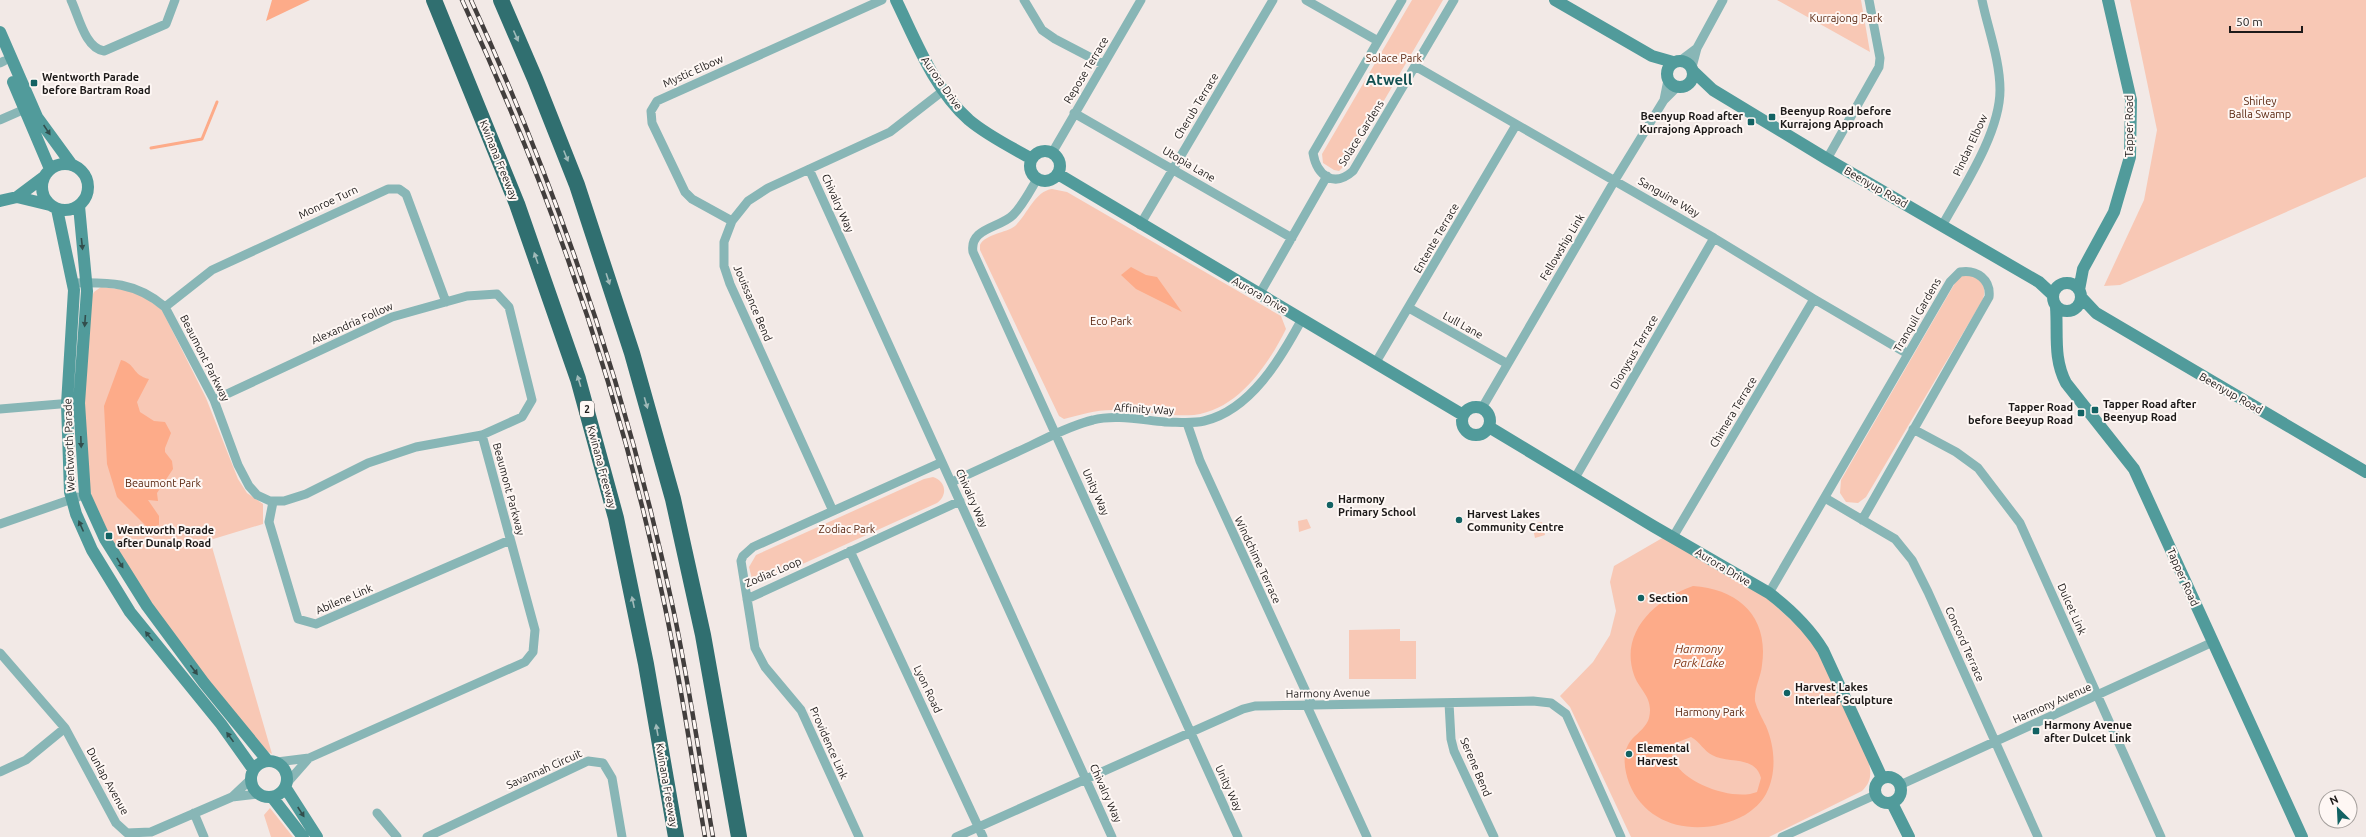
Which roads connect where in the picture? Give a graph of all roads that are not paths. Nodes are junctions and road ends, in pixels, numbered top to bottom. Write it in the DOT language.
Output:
graph roads {
  1 [pos="71,0"];
  2 [pos="175,0"];
  3 [pos="434,0"];
  4 [pos="501,0"];
  5 [pos="882,0"];
  6 [pos="896,0"];
  7 [pos="1024,0"];
  8 [pos="1141,0"];
  9 [pos="1272,0"];
  10 [pos="1306,0"];
  11 [pos="1402,0"];
  12 [pos="1454,0"];
  13 [pos="1556,0"];
  14 [pos="1723,0"];
  15 [pos="1869,0"];
  16 [pos="1982,0"];
  17 [pos="2108,0"];
  18 [pos="0,32"];
  19 [pos="1378,41"];
  20 [pos="1696,48"];
  21 [pos="1652,56"];
  22 [pos="1,58"];
  23 [pos="1677,61"];
  24 [pos="1103,64"];
  25 [pos="1415,66"];
  26 [pos="1693,69"];
  27 [pos="1675,81"];
  28 [pos="944,90"];
  29 [pos="1713,90"];
  30 [pos="25,109"];
  31 [pos="1074,113"];
  32 [pos="0,120"];
  33 [pos="1516,125"];
  34 [pos="1052,153"];
  35 [pos="1032,159"];
  36 [pos="1827,159"];
  37 [pos="72,164"];
  38 [pos="1173,169"];
  39 [pos="809,170"];
  40 [pos="47,172"];
  41 [pos="1058,174"];
  42 [pos="1327,176"];
  43 [pos="1037,179"];
  44 [pos="1615,180"];
  45 [pos="17,197"];
  46 [pos="0,201"];
  47 [pos="79,206"];
  48 [pos="53,207"];
  49 [pos="732,221"];
  50 [pos="1140,225"];
  51 [pos="1942,226"];
  52 [pos="1292,238"];
  53 [pos="1714,238"];
  54 [pos="2083,269"];
  55 [pos="86,282"];
  56 [pos="2039,282"];
  57 [pos="72,283"];
  58 [pos="2064,284"];
  59 [pos="1259,295"];
  60 [pos="1814,299"];
  61 [pos="2054,301"];
  62 [pos="446,302"];
  63 [pos="2077,302"];
  64 [pos="165,307"];
  65 [pos="1409,308"];
  66 [pos="1302,319"];
  67 [pos="2058,327"];
  68 [pos="1908,354"];
  69 [pos="1376,362"];
  70 [pos="1506,363"];
  71 [pos="214,400"];
  72 [pos="80,403"];
  73 [pos="67,404"];
  74 [pos="0,408"];
  75 [pos="1482,408"];
  76 [pos="1463,415"];
  77 [pos="1187,423"];
  78 [pos="1489,426"];
  79 [pos="1913,429"];
  80 [pos="1056,434"];
  81 [pos="482,435"];
  82 [pos="942,462"];
  83 [pos="2366,472"];
  84 [pos="1575,478"];
  85 [pos="952,482"];
  86 [pos="86,495"];
  87 [pos="72,498"];
  88 [pos="1825,498"];
  89 [pos="960,501"];
  90 [pos="273,502"];
  91 [pos="833,511"];
  92 [pos="1862,520"];
  93 [pos="0,524"];
  94 [pos="1673,537"];
  95 [pos="510,540"];
  96 [pos="850,551"];
  97 [pos="1769,593"];
  98 [pos="747,599"];
  99 [pos="2213,642"];
  100 [pos="0,653"];
  101 [pos="2098,696"];
  102 [pos="1449,703"];
  103 [pos="1309,706"];
  104 [pos="65,728"];
  105 [pos="1190,731"];
  106 [pos="1994,742"];
  107 [pos="309,758"];
  108 [pos="272,761"];
  109 [pos="0,772"];
  110 [pos="252,774"];
  111 [pos="1086,778"];
  112 [pos="1882,778"];
  113 [pos="286,785"];
  114 [pos="1900,785"];
  115 [pos="259,794"];
  116 [pos="1875,795"];
  117 [pos="232,797"];
  118 [pos="272,797"];
  119 [pos="1892,803"];
  120 [pos="194,813"];
  121 [pos="377,813"];
  122 [pos="978,827"];
  123 [pos="126,835"];
  124 [pos="204,837"];
  125 [pos="303,837"];
  126 [pos="318,837"];
  127 [pos="397,837"];
  128 [pos="427,837"];
  129 [pos="622,837"];
  130 [pos="676,837"];
  131 [pos="739,837"];
  132 [pos="859,837"];
  133 [pos="956,837"];
  134 [pos="983,837"];
  135 [pos="1112,837"];
  136 [pos="1238,837"];
  137 [pos="1367,837"];
  138 [pos="1494,837"];
  139 [pos="1621,837"];
  140 [pos="1782,837"];
  141 [pos="1909,837"];
  142 [pos="2038,837"];
  143 [pos="2161,837"];
  144 [pos="2302,837"];
  1 -- 2 [label="street"];
  130 -- 3 [label="highway, Kwinana Freeway / 2, one-way"];
  4 -- 131 [label="highway, one-way"];
  5 -- 49 [label="street, Mystic Elbow"];
  6 -- 28 [label="street, Aurora Drive"];
  7 -- 24 [label="street"];
  8 -- 24 [label="street, Repose Terrace"];
  9 -- 38 [label="street, Cherub Terrace"];
  10 -- 19 [label="street"];
  11 -- 19 [label="street"];
  12 -- 25 [label="street, Solace Gardens"];
  13 -- 21 [label="street, Beenyup Road"];
  14 -- 20 [label="street"];
  15 -- 36 [label="street"];
  16 -- 51 [label="street, Pindan Elbow"];
  17 -- 54 [label="street, Tapper Road"];
  18 -- 37 [label="street, one-way"];
  19 -- 42 [label="street"];
  20 -- 23 [label="street"];
  20 -- 26 [label="street"];
  21 -- 23 [label="street, Beenyup Road"];
  21 -- 27 [label="street, Beenyup Road"];
  22 -- 30 [label="street, Wentworth Parade"];
  23 -- 26 [label="street, Beenyup Road"];
  23 -- 27 [label="street"];
  24 -- 31 [label="street, Repose Terrace"];
  25 -- 33 [label="street, Sanguine Way"];
  25 -- 42 [label="street, Solace Gardens"];
  26 -- 27 [label="street"];
  26 -- 29 [label="street, Beenyup Road"];
  27 -- 29 [label="street, Beenyup Road"];
  27 -- 44 [label="street, Fellowship Link"];
  28 -- 35 [label="street, Aurora Drive"];
  28 -- 39 [label="street, Jouissance Bend"];
  29 -- 36 [label="street, Beenyup Road"];
  30 -- 32 [label="street"];
  30 -- 40 [label="street, Wentworth Parade"];
  31 -- 34 [label="street, Repose Terrace"];
  31 -- 38 [label="street, Utopia Lane"];
  33 -- 44 [label="street, Sanguine Way"];
  33 -- 65 [label="street, Entente Terrace"];
  34 -- 35 [label="street"];
  34 -- 41 [label="street"];
  35 -- 43 [label="street"];
  36 -- 51 [label="street, Beenyup Road"];
  37 -- 40 [label="street"];
  37 -- 47 [label="street"];
  38 -- 50 [label="street, Cherub Terrace"];
  38 -- 52 [label="street, Utopia Lane"];
  39 -- 49 [label="street, Jouissance Bend"];
  39 -- 82 [label="street, Chivalry Way"];
  40 -- 45 [label="street"];
  40 -- 48 [label="street, Wentworth Parade"];
  41 -- 43 [label="street"];
  41 -- 50 [label="street, Aurora Drive"];
  42 -- 52 [label="street"];
  43 -- 80 [label="street, Unity Way"];
  44 -- 53 [label="street, Sanguine Way"];
  44 -- 70 [label="street, Fellowship Link"];
  45 -- 46 [label="street"];
  45 -- 48 [label="street"];
  47 -- 48 [label="street"];
  47 -- 55 [label="street, Wentworth Parade, one-way"];
  48 -- 57 [label="street, Wentworth Parade"];
  49 -- 91 [label="street, Jouissance Bend"];
  50 -- 59 [label="street, Aurora Drive"];
  51 -- 56 [label="street, Beenyup Road"];
  52 -- 59 [label="street"];
  53 -- 60 [label="street, Sanguine Way"];
  53 -- 84 [label="street, Dionysus Terrace"];
  54 -- 58 [label="street, Tapper Road"];
  54 -- 63 [label="street, Tapper Road"];
  55 -- 57 [label="street, Beaumont Parkway"];
  55 -- 64 [label="street, Beaumont Parkway"];
  55 -- 72 [label="street, Wentworth Parade, one-way"];
  56 -- 58 [label="street, Beenyup Road"];
  56 -- 61 [label="street, Beenyup Road"];
  57 -- 73 [label="street, Wentworth Parade"];
  58 -- 61 [label="street, Tapper Road"];
  58 -- 63 [label="street, Beenyup Road"];
  59 -- 66 [label="street, Aurora Drive"];
  60 -- 68 [label="street, Sanguine Way"];
  60 -- 94 [label="street, Chimera Terrace"];
  61 -- 63 [label="street"];
  61 -- 67 [label="street, Tapper Road"];
  62 -- 64 [label="street, Monroe Turn"];
  62 -- 71 [label="street, Alexandria Follow"];
  62 -- 81 [label="street, Alexandria Follow"];
  63 -- 67 [label="street"];
  63 -- 83 [label="street, Beenyup Road"];
  64 -- 71 [label="street, Beaumont Parkway"];
  65 -- 69 [label="street, Entente Terrace"];
  65 -- 70 [label="street, Lull Lane"];
  66 -- 69 [label="street, Aurora Drive"];
  66 -- 77 [label="street, Affinity Way"];
  67 -- 99 [label="street, Tapper Road"];
  68 -- 79 [label="street, Tranquil Gardens"];
  68 -- 88 [label="street, Tranquil Gardens"];
  69 -- 76 [label="street, Aurora Drive"];
  70 -- 75 [label="street, Fellowship Link"];
  71 -- 90 [label="street, Beaumont Parkway"];
  72 -- 73 [label="street"];
  72 -- 86 [label="street, Wentworth Parade, one-way"];
  73 -- 74 [label="street"];
  73 -- 87 [label="street, Wentworth Parade"];
  75 -- 76 [label="street"];
  75 -- 78 [label="street"];
  76 -- 78 [label="street"];
  77 -- 80 [label="street, Affinity Way"];
  77 -- 103 [label="street, Windchime Terrace"];
  78 -- 84 [label="street, Aurora Drive"];
  79 -- 92 [label="street, Tranquil Gardens"];
  79 -- 101 [label="street, Dulcet Link"];
  80 -- 85 [label="street, Affinity Way"];
  80 -- 105 [label="street, Unity Way"];
  81 -- 90 [label="street, Beaumont Parkway"];
  81 -- 95 [label="street, Beaumont Parkway"];
  82 -- 85 [label="street, Chivalry Way"];
  82 -- 91 [label="street, Zodiac Loop"];
  84 -- 94 [label="street, Aurora Drive"];
  85 -- 89 [label="street, Chivalry Way"];
  86 -- 87 [label="street"];
  86 -- 108 [label="street, Wentworth Parade, one-way"];
  87 -- 93 [label="street"];
  110 -- 87 [label="street, Wentworth Parade, one-way"];
  88 -- 92 [label="street, Concord Terrace"];
  88 -- 97 [label="street, Tranquil Gardens"];
  89 -- 96 [label="street, Zodiac Loop"];
  89 -- 111 [label="street, Chivalry Way"];
  90 -- 95 [label="street, Abilene Link"];
  91 -- 98 [label="street, Zodiac Loop"];
  92 -- 106 [label="street, Concord Terrace"];
  94 -- 97 [label="street, Aurora Drive"];
  95 -- 107 [label="street, Beaumont Parkway"];
  96 -- 98 [label="street, Zodiac Loop"];
  96 -- 122 [label="street, Lyon Road"];
  97 -- 112 [label="street, Aurora Drive"];
  98 -- 132 [label="street, Providence Link"];
  99 -- 101 [label="street, Harmony Avenue"];
  99 -- 144 [label="street, Tapper Road"];
  100 -- 104 [label="street, Dunlap Avenue"];
  101 -- 106 [label="street, Harmony Avenue"];
  101 -- 143 [label="street, Dulcet Link"];
  102 -- 103 [label="street, Harmony Avenue"];
  102 -- 138 [label="street, Serene Bend"];
  102 -- 139 [label="street, Harmony Avenue"];
  103 -- 105 [label="street, Harmony Avenue"];
  103 -- 137 [label="street, Windchime Terrace"];
  104 -- 109 [label="street"];
  104 -- 123 [label="street, Dunlap Avenue"];
  105 -- 111 [label="street, Harmony Avenue"];
  105 -- 136 [label="street, Unity Way"];
  106 -- 114 [label="street, Harmony Avenue"];
  106 -- 142 [label="street, Concord Terrace"];
  107 -- 108 [label="street, Beaumont Parkway"];
  107 -- 113 [label="street, Beaumont Parkway"];
  108 -- 110 [label="street"];
  108 -- 113 [label="street, Wentworth Parade"];
  110 -- 115 [label="street, Wentworth Parade"];
  110 -- 117 [label="street, Dunlap Avenue"];
  111 -- 122 [label="street, Harmony Avenue"];
  111 -- 135 [label="street, Chivalry Way"];
  112 -- 114 [label="street"];
  112 -- 116 [label="street"];
  113 -- 118 [label="street"];
  113 -- 126 [label="street, Wentworth Parade, one-way"];
  114 -- 119 [label="street"];
  115 -- 117 [label="street, Dunlap Avenue"];
  115 -- 118 [label="street"];
  116 -- 119 [label="street"];
  116 -- 140 [label="street"];
  117 -- 120 [label="street, Dunlap Avenue"];
  118 -- 125 [label="street"];
  119 -- 141 [label="street"];
  120 -- 123 [label="street, Dunlap Avenue"];
  120 -- 124 [label="street"];
  121 -- 127 [label="street"];
  122 -- 133 [label="street, Harmony Avenue"];
  122 -- 134 [label="street, Lyon Road"];
  128 -- 129 [label="street, Savannah Circuit"];
}
